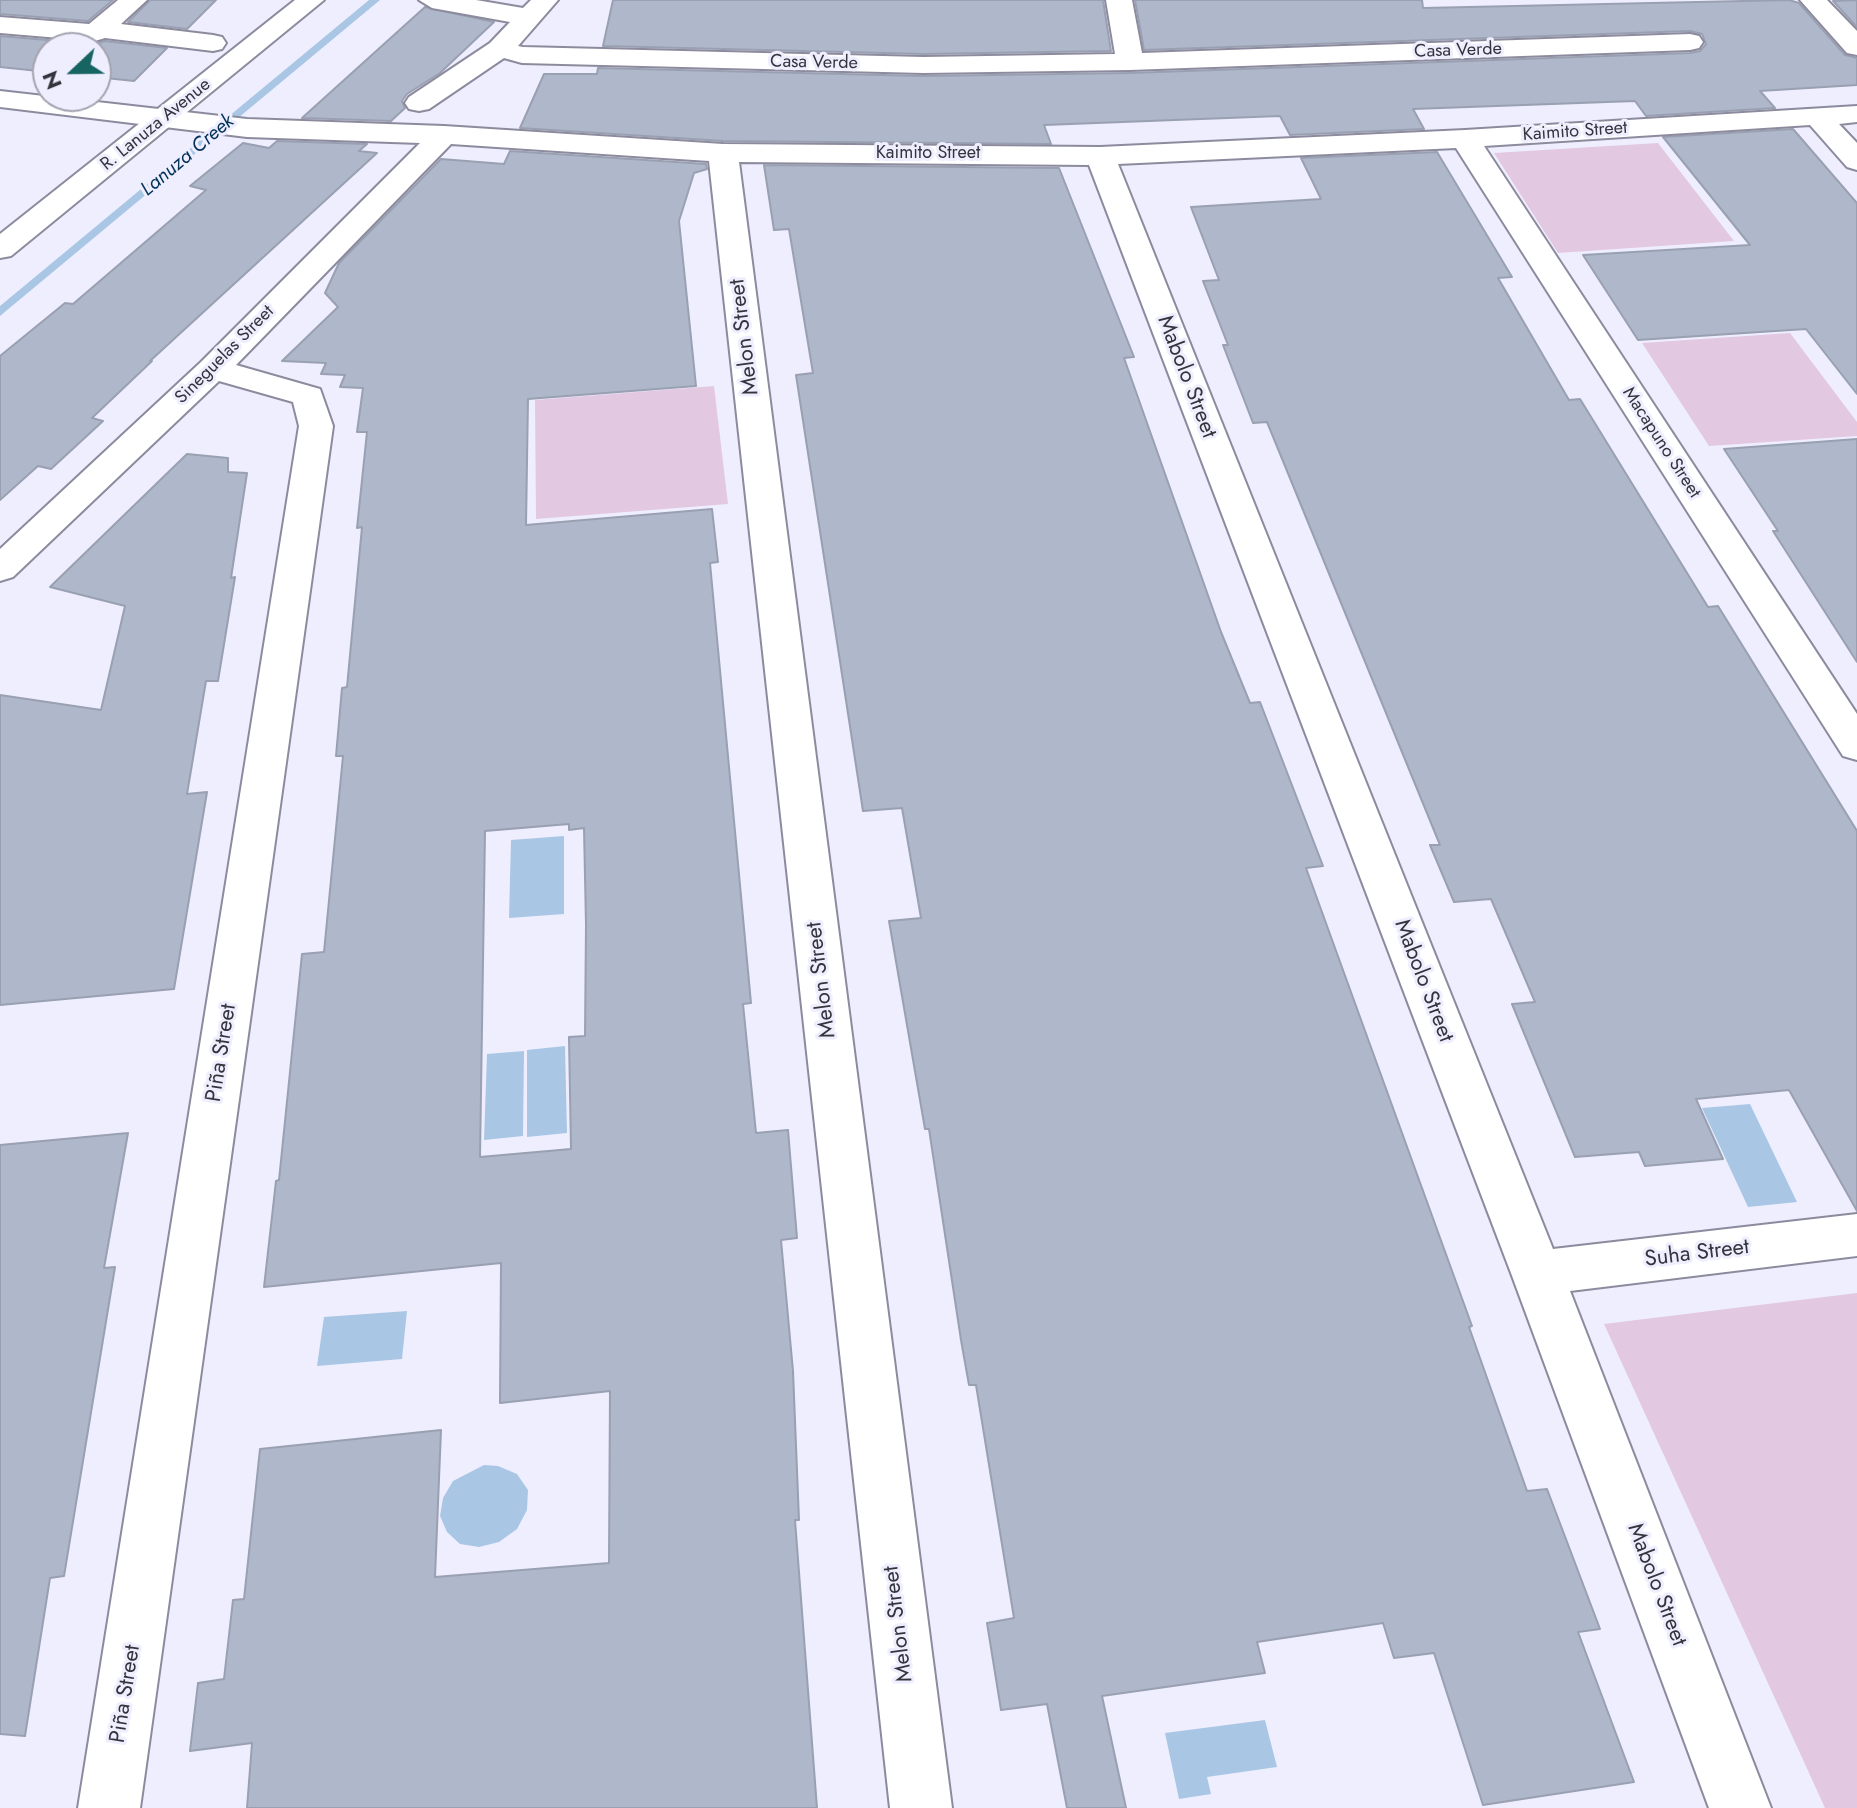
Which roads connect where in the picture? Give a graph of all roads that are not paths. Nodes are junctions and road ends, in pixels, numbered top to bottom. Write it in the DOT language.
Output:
graph roads {
  1 [pos="134,0"];
  2 [pos="270,0"];
  3 [pos="311,0"];
  4 [pos="432,0"];
  5 [pos="1119,0"];
  6 [pos="1813,0"];
  7 [pos="536,9"];
  8 [pos="0,25"];
  9 [pos="101,30"];
  10 [pos="1690,42"];
  11 [pos="213,43"];
  12 [pos="1857,47"];
  13 [pos="500,49"];
  14 [pos="1130,62"];
  15 [pos="178,70"];
  16 [pos="155,88"];
  17 [pos="0,99"];
  18 [pos="419,103"];
  19 [pos="1857,114"];
  20 [pos="124,115"];
  21 [pos="1817,116"];
  22 [pos="164,119"];
  23 [pos="444,135"];
  24 [pos="1465,139"];
  25 [pos="723,153"];
  26 [pos="1100,156"];
  27 [pos="1857,161"];
  28 [pos="56,168"];
  29 [pos="0,249"];
  30 [pos="213,369"];
  31 [pos="0,569"];
  32 [pos="1857,746"];
  33 [pos="1857,1235"];
  34 [pos="1537,1273"];
  35 [pos="109,1808"];
  36 [pos="921,1808"];
  37 [pos="1740,1808"];
  1 -- 9 [label="street"];
  2 -- 11 [label="street, R. Lanuza Avenue"];
  3 -- 22 [label="street, R. Lanuza Avenue"];
  4 -- 7 [label="street"];
  5 -- 14 [label="street"];
  6 -- 12 [label="street"];
  7 -- 13 [label="street"];
  8 -- 9 [label="street"];
  9 -- 11 [label="street"];
  10 -- 14 [label="street, Casa Verde"];
  11 -- 15 [label="street, R. Lanuza Avenue"];
  13 -- 14 [label="street, Casa Verde"];
  13 -- 18 [label="street"];
  16 -- 20 [label="street, R. Lanuza Avenue"];
  17 -- 20 [label="street, Kaimito Street"];
  19 -- 21 [label="street, Kaimito Street"];
  20 -- 22 [label="street, Kaimito Street"];
  20 -- 28 [label="street, R. Lanuza Avenue"];
  21 -- 24 [label="street, Kaimito Street"];
  21 -- 27 [label="street"];
  22 -- 23 [label="street, Kaimito Street"];
  22 -- 29 [label="street, R. Lanuza Avenue"];
  23 -- 25 [label="street, Kaimito Street"];
  23 -- 30 [label="street, Sineguelas Street"];
  24 -- 26 [label="street, Kaimito Street"];
  24 -- 32 [label="street, Macapuno Street"];
  25 -- 26 [label="street, Kaimito Street"];
  25 -- 36 [label="street, Melon Street"];
  26 -- 34 [label="street, Mabolo Street"];
  30 -- 31 [label="street, Sineguelas Street"];
  30 -- 35 [label="street, Piña Street"];
  33 -- 34 [label="street, Suha Street"];
  34 -- 37 [label="street, Mabolo Street"];
}
